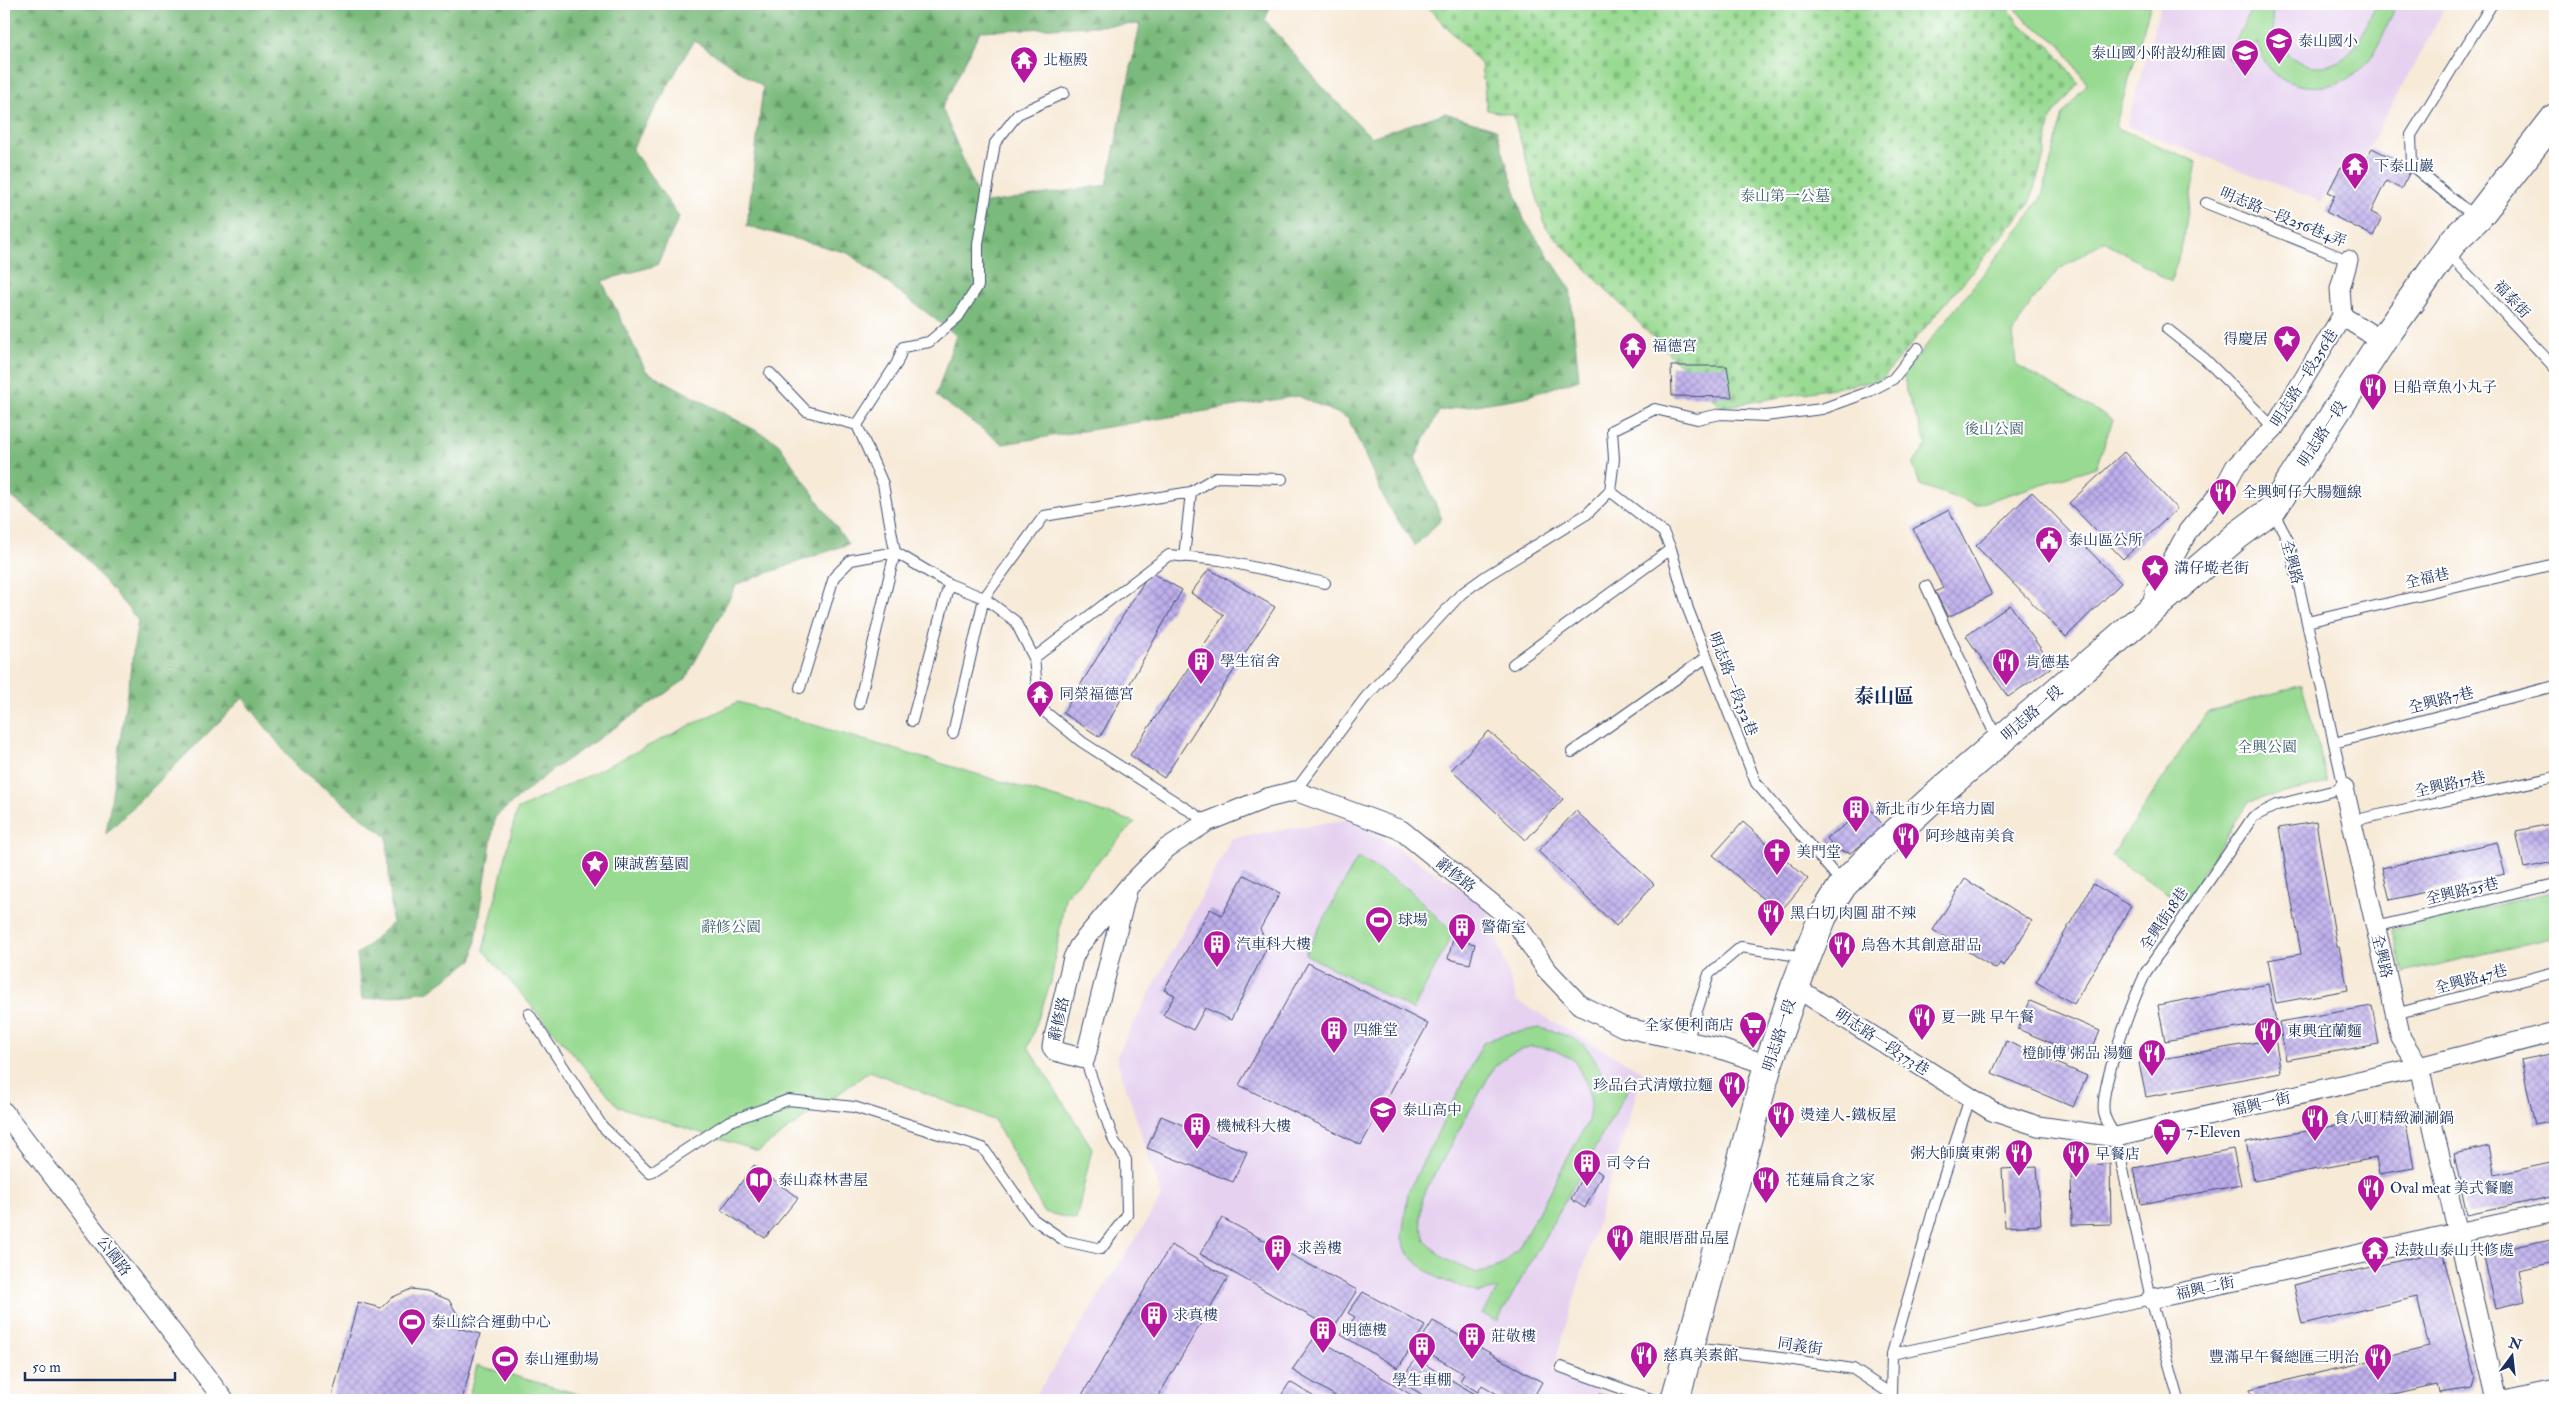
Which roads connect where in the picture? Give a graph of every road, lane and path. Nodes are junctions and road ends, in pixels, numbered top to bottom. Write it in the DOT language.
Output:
graph roads {
  1 [pos="2492,4"];
  2 [pos="1064,93"];
  3 [pos="2555,118"];
  4 [pos="2206,203"];
  5 [pos="2478,216"];
  6 [pos="2446,251"];
  7 [pos="2348,260"];
  8 [pos="2342,316"];
  9 [pos="2167,329"];
  10 [pos="2382,341"];
  11 [pos="1918,348"];
  12 [pos="2555,368"];
  13 [pos="770,373"];
  14 [pos="857,425"];
  15 [pos="2274,428"];
  16 [pos="1282,479"];
  17 [pos="1610,491"];
  18 [pos="1191,492"];
  19 [pos="2272,510"];
  20 [pos="1671,549"];
  21 [pos="895,552"];
  22 [pos="1184,557"];
  23 [pos="2555,564"];
  24 [pos="1325,583"];
  25 [pos="949,584"];
  26 [pos="1926,586"];
  27 [pos="984,598"];
  28 [pos="2151,610"];
  29 [pos="2306,622"];
  30 [pos="1707,657"];
  31 [pos="1034,658"];
  32 [pos="1513,664"];
  33 [pos="2555,686"];
  34 [pos="800,688"];
  35 [pos="859,704"];
  36 [pos="912,721"];
  37 [pos="953,733"];
  38 [pos="1999,742"];
  39 [pos="2334,743"];
  40 [pos="1572,752"];
  41 [pos="2555,777"];
  42 [pos="2344,788"];
  43 [pos="1295,791"];
  44 [pos="2351,821"];
  45 [pos="1207,822"];
  46 [pos="2555,884"];
  47 [pos="1843,885"];
  48 [pos="1128,887"];
  49 [pos="2375,927"];
  50 [pos="1806,958"];
  51 [pos="2555,972"];
  52 [pos="1795,986"];
  53 [pos="530,1014"];
  54 [pos="2395,1014"];
  55 [pos="2555,1032"];
  56 [pos="1687,1042"];
  57 [pos="1084,1059"];
  58 [pos="1768,1065"];
  59 [pos="2419,1067"];
  60 [pos="1970,1098"];
  61 [pos="4,1112"];
  62 [pos="2116,1138"];
  63 [pos="2555,1212"];
  64 [pos="2458,1234"];
  65 [pos="2151,1299"];
  66 [pos="1690,1348"];
  67 [pos="1892,1354"];
  68 [pos="1561,1367"];
  69 [pos="2555,1389"];
  70 [pos="1891,1397"];
  71 [pos="224,1400"];
  72 [pos="1654,1400"];
  73 [pos="1675,1400"];
  74 [pos="2179,1400"];
  75 [pos="2497,1400"];
  76 [pos="2503,1400"];
  1 -- 5 [label="lane"];
  2 -- 14 [label="lane"];
  3 -- 5 [label="main road, 明志路一段"];
  4 -- 7 [label="lane, 明志路一段256巷4弄"];
  5 -- 6 [label="main road, 明志路一段"];
  6 -- 10 [label="main road, 明志路一段"];
  6 -- 12 [label="lane, 福泰街"];
  7 -- 8 [label="street, 明志路一段256巷"];
  8 -- 10 [label="street"];
  8 -- 15 [label="street, 明志路一段256巷"];
  9 -- 15 [label="lane"];
  10 -- 19 [label="main road, 明志路一段"];
  11 -- 17 [label="lane"];
  13 -- 14 [label="lane"];
  14 -- 21 [label="lane"];
  15 -- 28 [label="street, 明志路一段256巷"];
  16 -- 18 [label="lane"];
  17 -- 20 [label="lane, 明志路一段352巷"];
  17 -- 43 [label="lane"];
  18 -- 22 [label="lane"];
  18 -- 27 [label="lane"];
  19 -- 28 [label="main road, 明志路一段"];
  19 -- 29 [label="lane, 全興路"];
  20 -- 30 [label="lane, 明志路一段352巷"];
  20 -- 32 [label="lane"];
  21 -- 25 [label="lane"];
  21 -- 34 [label="lane"];
  21 -- 35 [label="lane"];
  22 -- 24 [label="lane"];
  22 -- 31 [label="lane"];
  23 -- 29 [label="lane, 全福巷"];
  25 -- 27 [label="lane"];
  25 -- 36 [label="lane"];
  26 -- 38 [label="lane"];
  27 -- 31 [label="lane"];
  27 -- 37 [label="lane"];
  28 -- 38 [label="main road, 明志路一段"];
  29 -- 39 [label="lane, 全興路"];
  30 -- 40 [label="lane"];
  30 -- 47 [label="lane, 明志路一段352巷"];
  31 -- 45 [label="lane"];
  33 -- 39 [label="lane, 全興路7巷"];
  38 -- 47 [label="main road, 明志路一段"];
  39 -- 42 [label="lane, 全興路"];
  41 -- 44 [label="lane, 全興路17巷"];
  42 -- 44 [label="street, 全興路"];
  42 -- 62 [label="lane, 全興街18巷"];
  43 -- 45 [label="street, 辭修路"];
  43 -- 56 [label="street, 辭修路"];
  44 -- 49 [label="street, 全興路"];
  45 -- 48 [label="street, 辭修路"];
  46 -- 49 [label="lane, 全興路25巷"];
  47 -- 50 [label="main road, 明志路一段"];
  48 -- 57 [label="street"];
  48 -- 57 [label="street, 辭修路"];
  49 -- 54 [label="street, 全興路"];
  50 -- 52 [label="main road, 明志路一段"];
  50 -- 56 [label="lane"];
  51 -- 54 [label="lane, 全興路47巷"];
  52 -- 58 [label="main road, 明志路一段"];
  52 -- 60 [label="street, 明志路一段373巷"];
  53 -- 57 [label="lane"];
  54 -- 59 [label="street, 全興路"];
  55 -- 59 [label="street, 福興一街"];
  56 -- 58 [label="street, 辭修路"];
  58 -- 66 [label="main road, 明志路一段"];
  59 -- 62 [label="street, 福興一街"];
  59 -- 64 [label="street, 全興路"];
  60 -- 62 [label="street, 福興一街"];
  60 -- 67 [label="lane"];
  61 -- 71 [label="street, 公園路"];
  62 -- 65 [label="lane, 全興街18巷"];
  63 -- 64 [label="street, 福興二街"];
  64 -- 65 [label="street, 福興二街"];
  64 -- 75 [label="street, 全興路"];
  65 -- 67 [label="lane, 福興二街"];
  65 -- 74 [label="lane, 全興街18巷"];
  66 -- 70 [label="lane, 同義街"];
  66 -- 73 [label="main road, 明志路一段"];
  67 -- 70 [label="lane"];
  68 -- 72 [label="lane"];
  69 -- 76 [label="street"];
}
